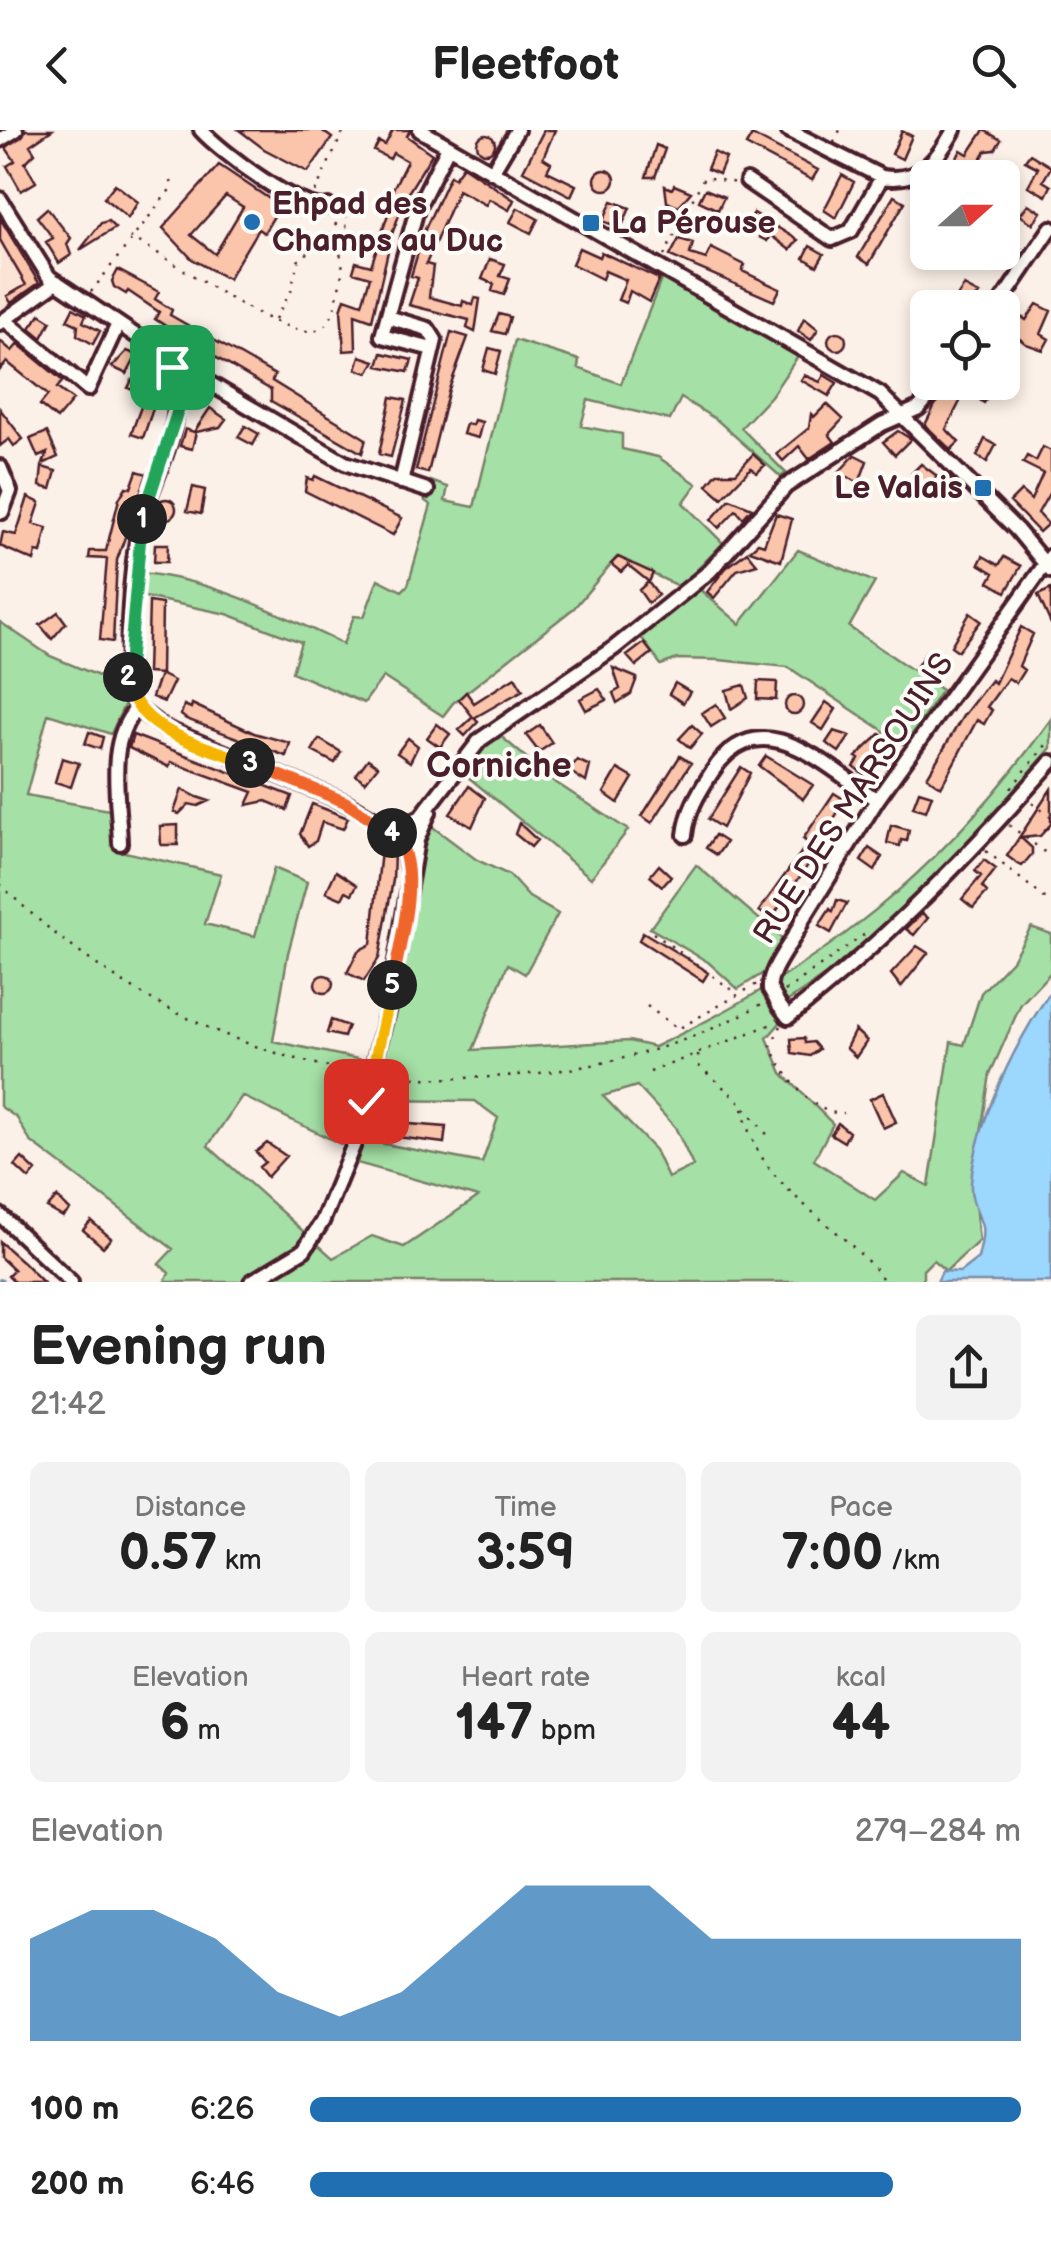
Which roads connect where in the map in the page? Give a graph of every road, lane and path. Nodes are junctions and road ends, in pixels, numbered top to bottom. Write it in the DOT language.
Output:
graph roads {
  1 [pos="16,130"];
  2 [pos="344,130"];
  3 [pos="420,130"];
  4 [pos="518,130"];
  5 [pos="788,130"];
  6 [pos="954,130"];
  7 [pos="206,132"];
  8 [pos="0,140"];
  9 [pos="448,147"];
  10 [pos="492,172"];
  11 [pos="882,177"];
  12 [pos="747,181"];
  13 [pos="171,182"];
  14 [pos="0,199"];
  15 [pos="308,205"];
  16 [pos="334,209"];
  17 [pos="1051,228"];
  18 [pos="130,238"];
  19 [pos="658,266"];
  20 [pos="56,282"];
  21 [pos="1009,290"];
  22 [pos="84,302"];
  23 [pos="388,317"];
  24 [pos="276,319"];
  25 [pos="2,322"];
  26 [pos="118,324"];
  27 [pos="432,350"];
  28 [pos="175,375"];
  29 [pos="926,400"];
  30 [pos="902,415"];
  31 [pos="0,466"];
  32 [pos="401,482"];
  33 [pos="427,490"];
  34 [pos="2,512"];
  35 [pos="1049,564"];
  36 [pos="137,708"];
  37 [pos="1051,739"];
  38 [pos="1051,762"];
  39 [pos="1014,794"];
  40 [pos="878,800"];
  41 [pos="430,809"];
  42 [pos="1051,817"];
  43 [pos="1000,818"];
  44 [pos="378,821"];
  45 [pos="409,822"];
  46 [pos="684,835"];
  47 [pos="410,842"];
  48 [pos="120,843"];
  49 [pos="977,844"];
  50 [pos="1051,857"];
  51 [pos="0,884"];
  52 [pos="1051,903"];
  53 [pos="873,929"];
  54 [pos="653,933"];
  55 [pos="771,983"];
  56 [pos="739,995"];
  57 [pos="647,1006"];
  58 [pos="783,1011"];
  59 [pos="698,1054"];
  60 [pos="650,1072"];
  61 [pos="743,1109"];
  62 [pos="844,1112"];
  63 [pos="770,1138"];
  64 [pos="0,1216"];
  65 [pos="71,1282"];
  66 [pos="251,1282"];
  67 [pos="886,1282"];
  1 -- 8 [label="street"];
  2 -- 15 [label="path"];
  3 -- 9 [label="street"];
  4 -- 10 [label="street"];
  5 -- 11 [label="street"];
  6 -- 11 [label="street"];
  7 -- 15 [label="street"];
  9 -- 10 [label="street"];
  9 -- 23 [label="street"];
  10 -- 19 [label="street"];
  11 -- 12 [label="street"];
  12 -- 19 [label="path"];
  13 -- 18 [label="path"];
  14 -- 20 [label="street"];
  15 -- 16 [label="street"];
  16 -- 24 [label="path"];
  16 -- 24 [label="path"];
  17 -- 21 [label="street"];
  18 -- 22 [label="path"];
  18 -- 24 [label="path"];
  19 -- 30 [label="street"];
  20 -- 22 [label="street"];
  20 -- 25 [label="street"];
  22 -- 26 [label="street"];
  23 -- 27 [label="street"];
  23 -- 27 [label="street"];
  25 -- 26 [label="street"];
  26 -- 28 [label="street"];
  27 -- 32 [label="street"];
  28 -- 32 [label="street"];
  28 -- 36 [label="street"];
  29 -- 30 [label="street"];
  30 -- 35 [label="street"];
  30 -- 41 [label="street"];
  31 -- 34 [label="street"];
  32 -- 33 [label="street"];
  35 -- 40 [label="street, RUE DES MARSOUINS"];
  36 -- 44 [label="street"];
  36 -- 48 [label="street"];
  37 -- 39 [label="path"];
  38 -- 39 [label="street"];
  39 -- 42 [label="path"];
  39 -- 43 [label="street"];
  40 -- 46 [label="street"];
  40 -- 55 [label="street, RUE DES MARSOUINS"];
  41 -- 45 [label="street"];
  41 -- 47 [label="street"];
  43 -- 49 [label="street"];
  43 -- 50 [label="path"];
  44 -- 45 [label="street"];
  44 -- 47 [label="street"];
  45 -- 47 [label="street"];
  47 -- 66 [label="street"];
  49 -- 52 [label="path"];
  49 -- 58 [label="street"];
  51 -- 53 [label="path, bridge"];
  54 -- 56 [label="path"];
  55 -- 56 [label="path"];
  55 -- 58 [label="street, RUE DES MARSOUINS, bridge"];
  56 -- 57 [label="path"];
  58 -- 59 [label="path"];
  58 -- 62 [label="path"];
  59 -- 60 [label="path"];
  59 -- 61 [label="path"];
  61 -- 63 [label="path"];
  61 -- 67 [label="path"];
  64 -- 65 [label="street"];
}
